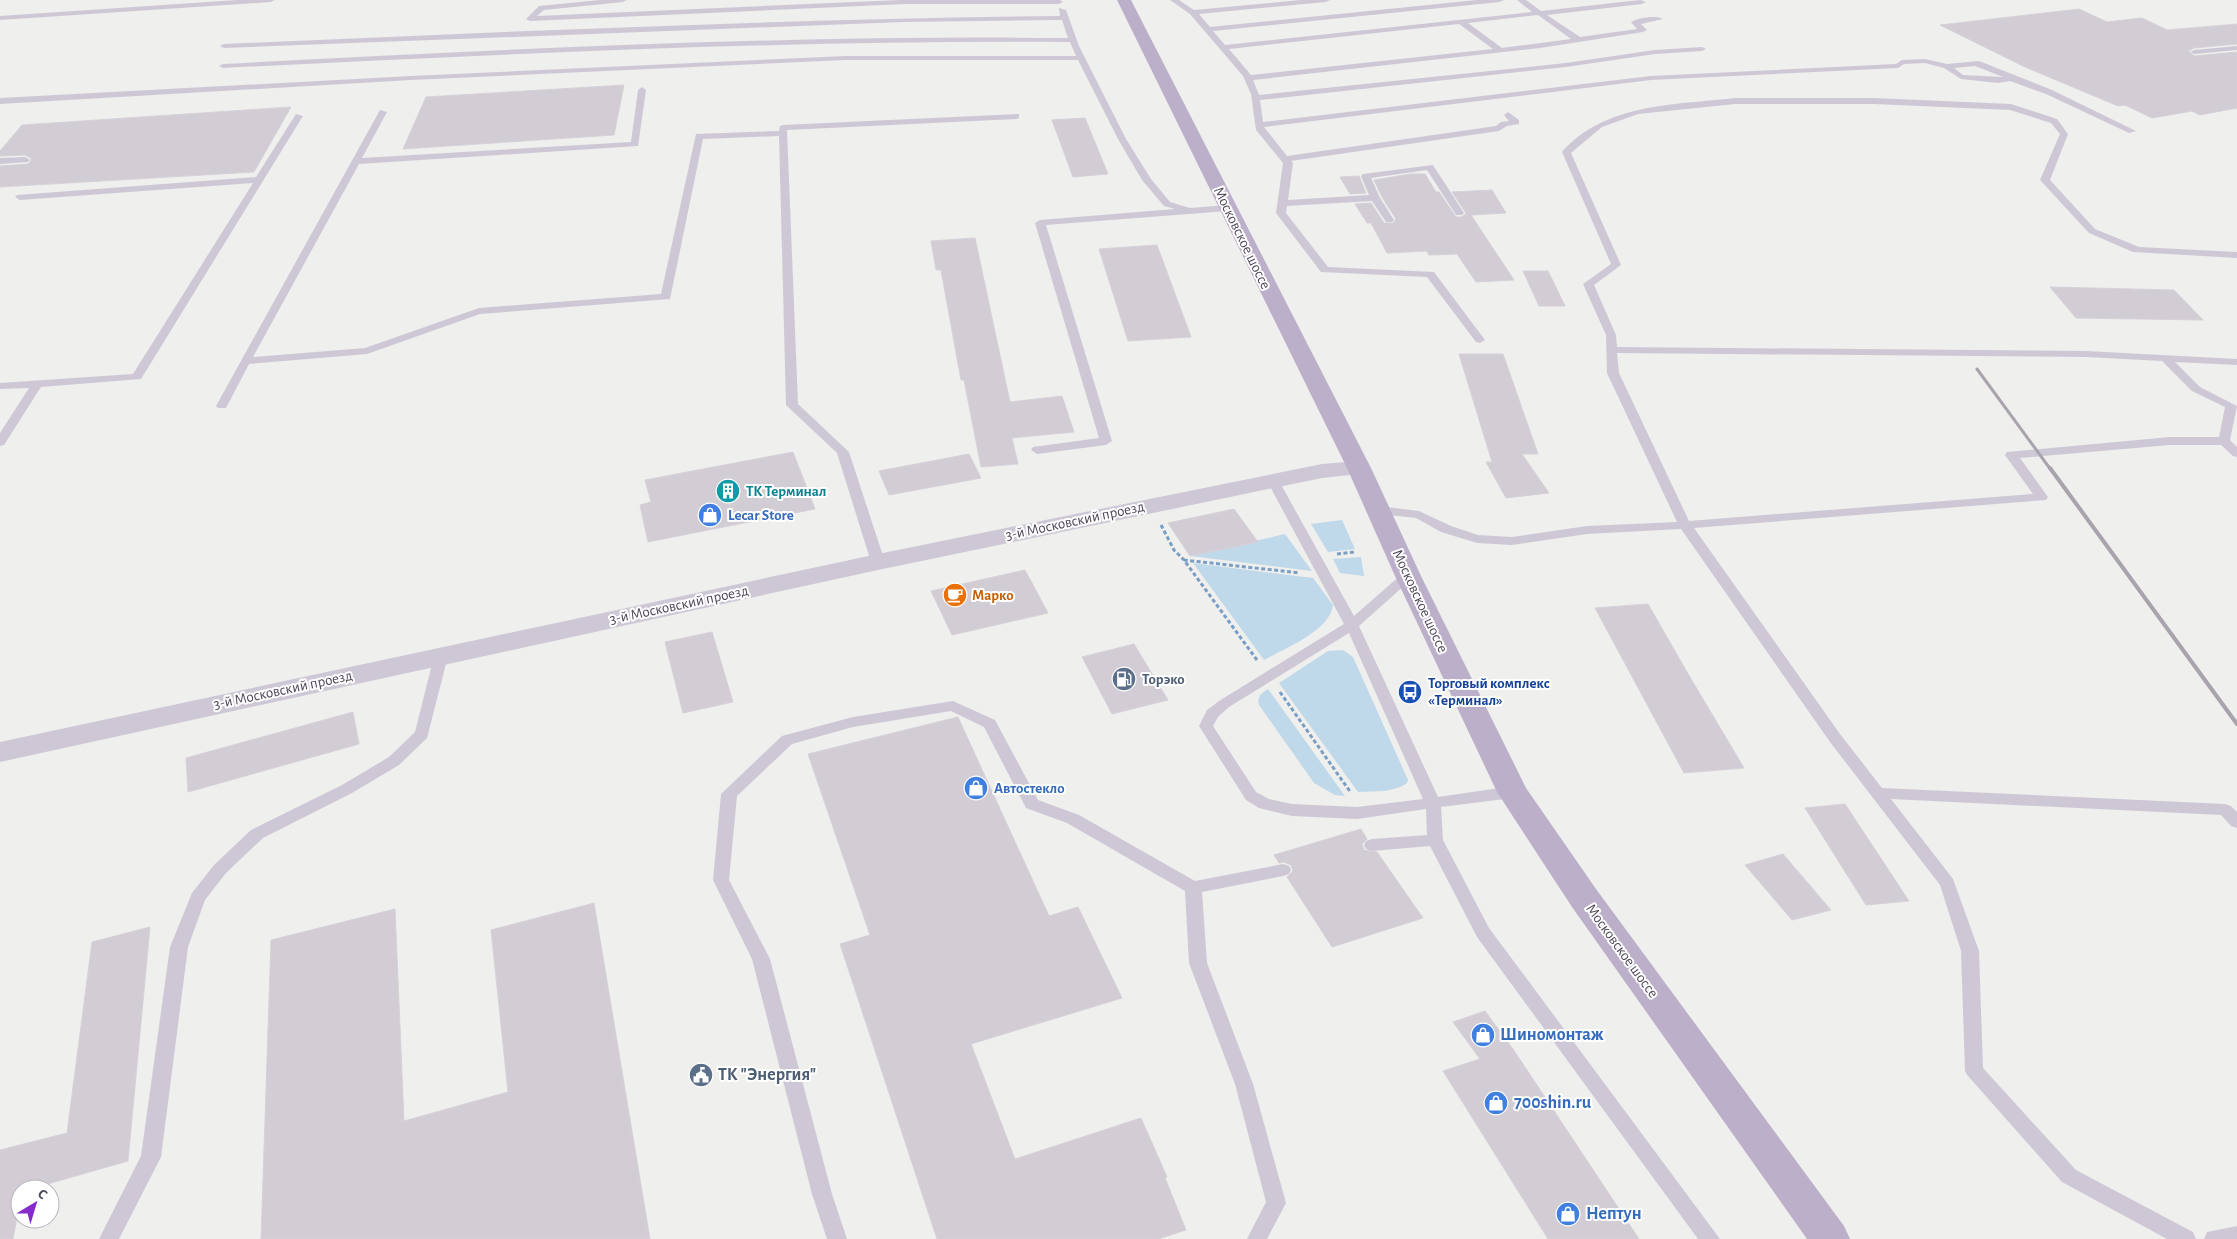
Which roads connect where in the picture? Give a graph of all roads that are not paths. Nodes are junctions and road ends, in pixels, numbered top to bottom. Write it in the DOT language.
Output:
graph roads {
  1 [pos="271,0"];
  2 [pos="622,0"];
  3 [pos="1124,0"];
  4 [pos="1174,0"];
  5 [pos="1326,0"];
  6 [pos="1500,0"];
  7 [pos="1521,0"];
  8 [pos="1059,1"];
  9 [pos="1642,2"];
  10 [pos="1193,12"];
  11 [pos="1540,13"];
  12 [pos="0,18"];
  13 [pos="1065,18"];
  14 [pos="1659,19"];
  15 [pos="1461,22"];
  16 [pos="682,28"];
  17 [pos="1208,29"];
  18 [pos="1073,40"];
  19 [pos="1578,40"];
  20 [pos="702,43"];
  21 [pos="224,46"];
  22 [pos="1224,47"];
  23 [pos="2237,48"];
  24 [pos="1500,50"];
  25 [pos="1702,50"];
  26 [pos="2194,52"];
  27 [pos="1081,58"];
  28 [pos="223,66"];
  29 [pos="1947,66"];
  30 [pos="1249,78"];
  31 [pos="2011,78"];
  32 [pos="642,90"];
  33 [pos="1255,98"];
  34 [pos="0,101"];
  35 [pos="383,112"];
  36 [pos="299,116"];
  37 [pos="1016,116"];
  38 [pos="1508,116"];
  39 [pos="1260,125"];
  40 [pos="2132,130"];
  41 [pos="784,134"];
  42 [pos="1285,159"];
  43 [pos="25,160"];
  44 [pos="0,161"];
  45 [pos="356,161"];
  46 [pos="259,180"];
  47 [pos="20,197"];
  48 [pos="1375,198"];
  49 [pos="1282,203"];
  50 [pos="1228,208"];
  51 [pos="1190,211"];
  52 [pos="1459,214"];
  53 [pos="1389,220"];
  54 [pos="2237,255"];
  55 [pos="1480,340"];
  56 [pos="1612,350"];
  57 [pos="2166,358"];
  58 [pos="245,361"];
  59 [pos="2237,362"];
  60 [pos="37,384"];
  61 [pos="0,386"];
  62 [pos="222,406"];
  63 [pos="2234,406"];
  64 [pos="2224,441"];
  65 [pos="0,442"];
  66 [pos="1036,450"];
  67 [pos="2237,453"];
  68 [pos="1359,468"];
  69 [pos="1273,481"];
  70 [pos="1378,510"];
  71 [pos="1685,525"];
  72 [pos="878,562"];
  73 [pos="1408,576"];
  74 [pos="1352,625"];
  75 [pos="441,656"];
  76 [pos="0,752"];
  77 [pos="1513,792"];
  78 [pos="1877,793"];
  79 [pos="1434,803"];
  80 [pos="2237,822"];
  81 [pos="1435,840"];
  82 [pos="1372,845"];
  83 [pos="1283,870"];
  84 [pos="1193,888"];
  85 [pos="2237,1235"];
  86 [pos="109,1239"];
  87 [pos="836,1239"];
  88 [pos="1257,1239"];
  89 [pos="1710,1239"];
  90 [pos="1830,1239"];
  91 [pos="2186,1239"];
  92 [pos="2214,1239"];
  1 -- 12 [label="lane"];
  2 -- 8 [label="lane"];
  3 -- 50 [label="main road, Московское шоссе"];
  4 -- 10 [label="lane"];
  5 -- 10 [label="lane"];
  6 -- 17 [label="lane"];
  7 -- 11 [label="lane"];
  8 -- 13 [label="lane"];
  9 -- 11 [label="lane"];
  10 -- 17 [label="lane"];
  11 -- 15 [label="lane"];
  11 -- 19 [label="lane"];
  13 -- 16 [label="lane"];
  13 -- 18 [label="lane"];
  14 -- 19 [label="lane"];
  15 -- 22 [label="lane"];
  15 -- 24 [label="lane"];
  16 -- 20 [label="lane"];
  16 -- 21 [label="lane"];
  17 -- 22 [label="lane"];
  18 -- 20 [label="lane"];
  18 -- 27 [label="lane"];
  19 -- 24 [label="lane"];
  20 -- 28 [label="lane"];
  22 -- 30 [label="lane"];
  23 -- 26 [label="lane"];
  24 -- 30 [label="lane"];
  25 -- 33 [label="lane"];
  27 -- 34 [label="lane"];
  27 -- 51 [label="lane"];
  29 -- 31 [label="lane"];
  29 -- 31 [label="lane"];
  29 -- 39 [label="lane"];
  30 -- 33 [label="lane"];
  31 -- 40 [label="lane"];
  32 -- 45 [label="lane"];
  33 -- 39 [label="lane"];
  35 -- 45 [label="lane"];
  36 -- 46 [label="lane"];
  37 -- 41 [label="lane"];
  38 -- 42 [label="lane"];
  39 -- 42 [label="lane"];
  41 -- 58 [label="lane"];
  41 -- 72 [label="lane"];
  42 -- 49 [label="lane"];
  43 -- 44 [label="lane"];
  45 -- 58 [label="lane"];
  46 -- 47 [label="lane"];
  46 -- 60 [label="lane"];
  48 -- 49 [label="lane"];
  48 -- 52 [label="lane"];
  48 -- 53 [label="lane"];
  49 -- 55 [label="lane"];
  50 -- 51 [label="lane"];
  50 -- 68 [label="main road, Московское шоссе"];
  51 -- 66 [label="lane"];
  54 -- 56 [label="lane"];
  56 -- 57 [label="lane"];
  56 -- 71 [label="lane"];
  57 -- 59 [label="lane"];
  57 -- 63 [label="lane"];
  58 -- 62 [label="lane"];
  60 -- 61 [label="lane"];
  60 -- 65 [label="lane"];
  63 -- 64 [label="lane"];
  64 -- 67 [label="lane"];
  64 -- 71 [label="lane"];
  68 -- 69 [label="street, 3-й Московский проезд"];
  68 -- 70 [label="main road, Московское шоссе"];
  69 -- 72 [label="street, 3-й Московский проезд"];
  69 -- 74 [label="lane"];
  70 -- 71 [label="lane"];
  70 -- 73 [label="main road, Московское шоссе"];
  71 -- 78 [label="lane"];
  72 -- 75 [label="street, 3-й Московский проезд"];
  73 -- 74 [label="lane"];
  73 -- 77 [label="main road, Московское шоссе"];
  74 -- 79 [label="lane"];
  74 -- 79 [label="lane"];
  75 -- 76 [label="street, 3-й Московский проезд"];
  75 -- 86 [label="lane"];
  77 -- 79 [label="lane"];
  77 -- 90 [label="main road, Московское шоссе"];
  78 -- 80 [label="lane"];
  78 -- 91 [label="lane"];
  79 -- 81 [label="lane"];
  81 -- 82 [label="lane"];
  81 -- 89 [label="lane"];
  83 -- 84 [label="lane"];
  84 -- 87 [label="lane"];
  84 -- 88 [label="lane"];
  85 -- 92 [label="lane"];
}
